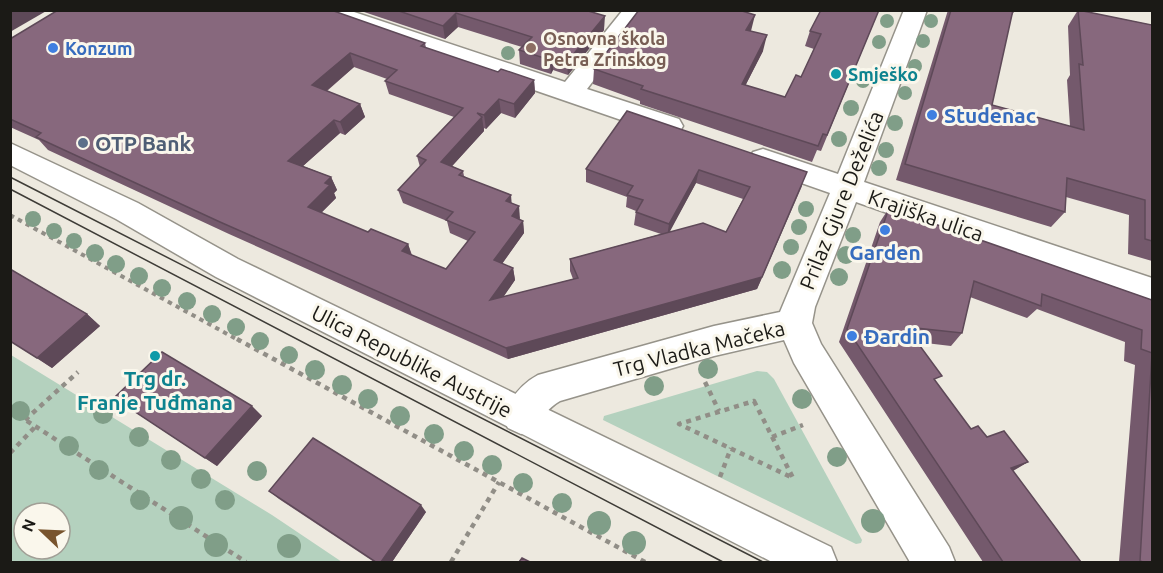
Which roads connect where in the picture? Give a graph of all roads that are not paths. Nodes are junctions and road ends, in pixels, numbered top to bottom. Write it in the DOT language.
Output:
graph roads {
  1 [pos="324,10"];
  2 [pos="636,10"];
  3 [pos="916,10"];
  4 [pos="571,92"];
  5 [pos="694,135"];
  6 [pos="738,151"];
  7 [pos="10,153"];
  8 [pos="847,188"];
  9 [pos="1152,292"];
  10 [pos="795,323"];
  11 [pos="521,416"];
  12 [pos="816,562"];
  13 [pos="934,562"];
  1 -- 4 [label="street"];
  2 -- 4 [label="street"];
  3 -- 8 [label="street, Prilaz Gjure Deželića"];
  4 -- 5 [label="street"];
  6 -- 8 [label="street, Krajiška ulica"];
  7 -- 11 [label="street, Ulica Republike Austrije"];
  8 -- 9 [label="street, Krajiška ulica"];
  8 -- 10 [label="street, Prilaz Gjure Deželića"];
  10 -- 11 [label="street, Trg Vladka Mačeka"];
  10 -- 13 [label="street, Trg Vladka Mačeka"];
  11 -- 12 [label="street, Ulica Republike Austrije"];
}
